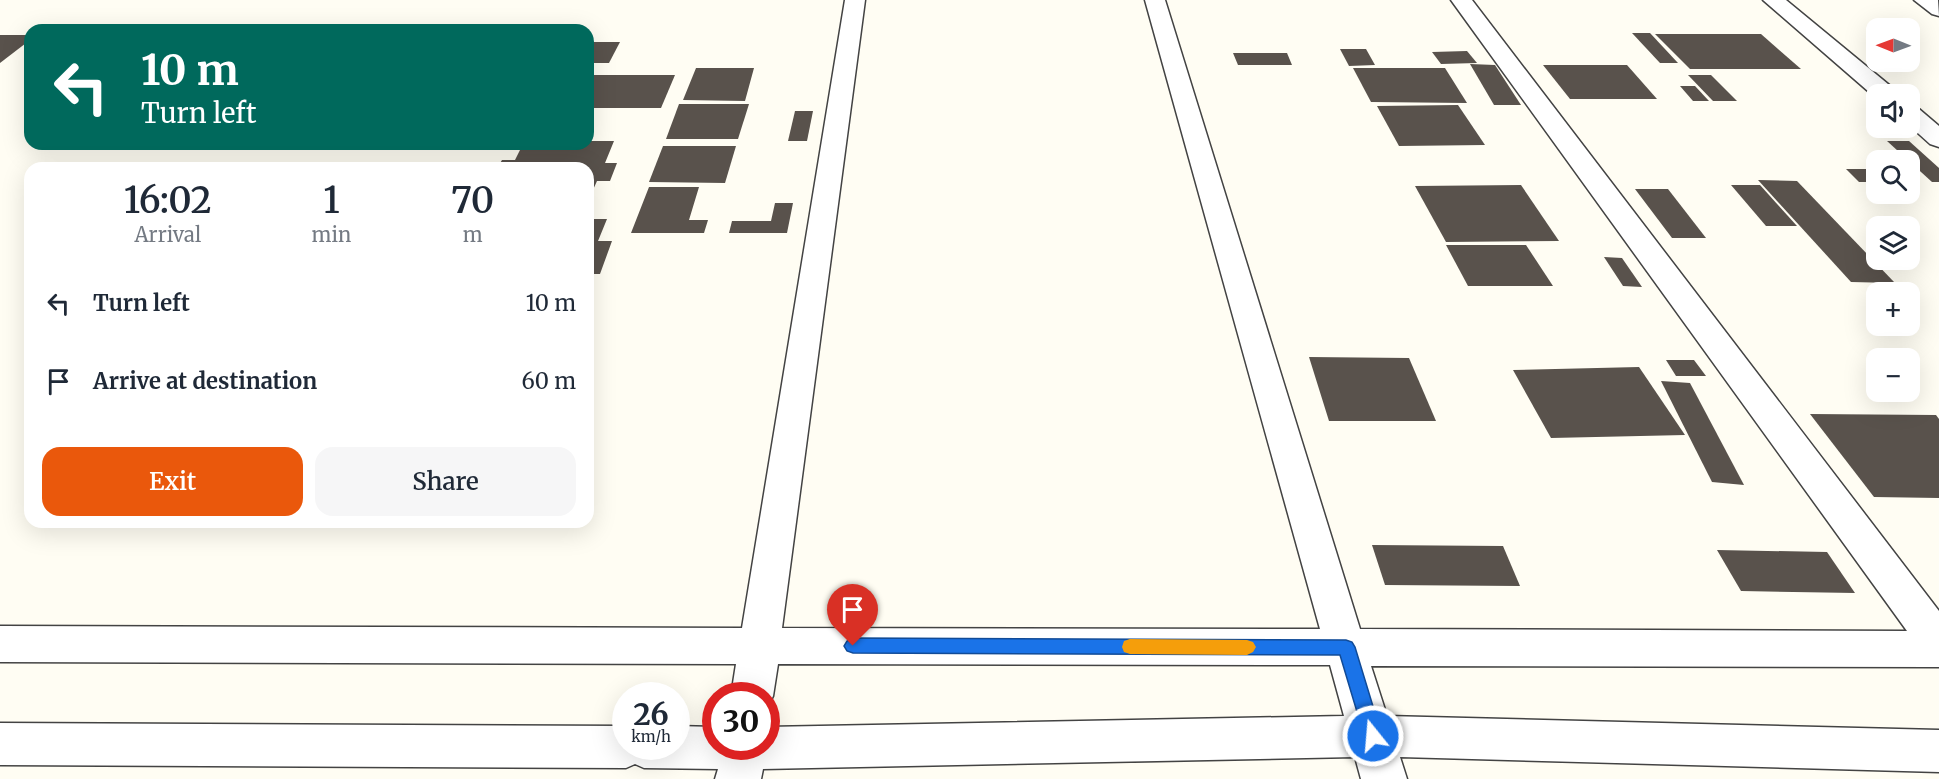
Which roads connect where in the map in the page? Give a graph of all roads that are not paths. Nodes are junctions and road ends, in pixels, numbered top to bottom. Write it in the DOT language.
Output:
graph roads {
  1 [pos="855,0"];
  2 [pos="1155,0"];
  3 [pos="1461,0"];
  4 [pos="1773,0"];
  5 [pos="1924,0"];
  6 [pos="1939,10"];
  7 [pos="1874,84"];
  8 [pos="1920,123"];
  9 [pos="1939,139"];
  10 [pos="1939,643"];
  11 [pos="0,644"];
  12 [pos="759,646"];
  13 [pos="1346,647"];
  14 [pos="1939,649"];
  15 [pos="754,682"];
  16 [pos="1373,736"];
  17 [pos="0,744"];
  18 [pos="780,746"];
  19 [pos="612,747"];
  20 [pos="1939,751"];
  21 [pos="742,760"];
  22 [pos="738,779"];
  23 [pos="1384,779"];
  1 -- 12 [label="street"];
  2 -- 13 [label="street"];
  3 -- 10 [label="street"];
  4 -- 7 [label="street"];
  5 -- 6 [label="street"];
  8 -- 9 [label="street"];
  11 -- 12 [label="street"];
  12 -- 13 [label="street"];
  12 -- 15 [label="street"];
  13 -- 14 [label="street"];
  13 -- 16 [label="street"];
  16 -- 18 [label="street"];
  16 -- 20 [label="street"];
  16 -- 23 [label="street"];
  17 -- 19 [label="street"];
  21 -- 22 [label="street"];
}
